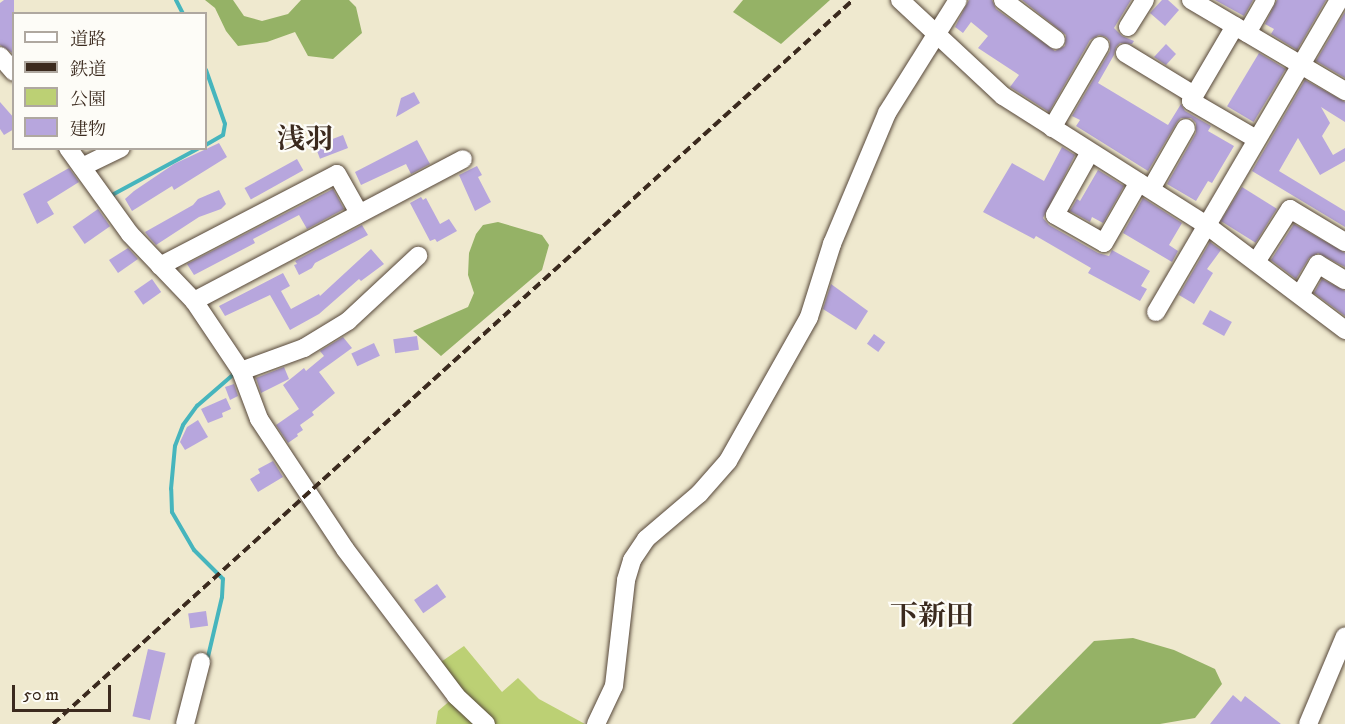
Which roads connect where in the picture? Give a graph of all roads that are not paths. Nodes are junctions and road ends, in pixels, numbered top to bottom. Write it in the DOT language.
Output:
graph roads {
  1 [pos="900,0"];
  2 [pos="958,0"];
  3 [pos="1003,0"];
  4 [pos="1145,0"];
  5 [pos="1191,0"];
  6 [pos="1266,0"];
  7 [pos="1339,0"];
  8 [pos="1215,6"];
  9 [pos="1128,27"];
  10 [pos="1241,30"];
  11 [pos="936,33"];
  12 [pos="1056,40"];
  13 [pos="1100,46"];
  14 [pos="1125,53"];
  15 [pos="0,56"];
  16 [pos="1300,64"];
  17 [pos="12,70"];
  18 [pos="1345,91"];
  19 [pos="1194,95"];
  20 [pos="1052,128"];
  21 [pos="1186,128"];
  22 [pos="1256,139"];
  23 [pos="70,150"];
  24 [pos="117,150"];
  25 [pos="1090,152"];
  26 [pos="463,159"];
  27 [pos="82,167"];
  28 [pos="1145,185"];
  29 [pos="358,213"];
  30 [pos="1205,224"];
  31 [pos="1340,239"];
  32 [pos="418,256"];
  33 [pos="1256,262"];
  34 [pos="1318,264"];
  35 [pos="160,266"];
  36 [pos="1345,280"];
  37 [pos="1300,295"];
  38 [pos="194,301"];
  39 [pos="1156,312"];
  40 [pos="1345,330"];
  41 [pos="241,371"];
  42 [pos="1345,636"];
  43 [pos="201,662"];
  44 [pos="185,724"];
  45 [pos="486,724"];
  46 [pos="596,724"];
  47 [pos="1308,724"];
  1 -- 11 [label="street"];
  2 -- 11 [label="street"];
  3 -- 12 [label="street"];
  4 -- 9 [label="street"];
  5 -- 8 [label="street"];
  6 -- 10 [label="street"];
  7 -- 16 [label="street"];
  8 -- 10 [label="street"];
  10 -- 16 [label="street"];
  10 -- 19 [label="street"];
  11 -- 20 [label="street"];
  11 -- 46 [label="street"];
  13 -- 20 [label="street"];
  14 -- 19 [label="street"];
  15 -- 17 [label="street"];
  16 -- 18 [label="street"];
  16 -- 22 [label="street"];
  19 -- 22 [label="street"];
  20 -- 25 [label="street"];
  21 -- 28 [label="street"];
  22 -- 30 [label="street"];
  23 -- 27 [label="street"];
  24 -- 27 [label="street"];
  25 -- 28 [label="street"];
  25 -- 28 [label="street"];
  26 -- 29 [label="street"];
  27 -- 35 [label="street"];
  28 -- 30 [label="street"];
  29 -- 35 [label="street"];
  29 -- 38 [label="street"];
  30 -- 33 [label="street"];
  30 -- 39 [label="street"];
  31 -- 33 [label="street"];
  31 -- 34 [label="street"];
  32 -- 41 [label="street"];
  33 -- 37 [label="street"];
  34 -- 36 [label="street"];
  34 -- 37 [label="street"];
  35 -- 38 [label="street"];
  37 -- 40 [label="street"];
  38 -- 41 [label="street"];
  41 -- 45 [label="street"];
  42 -- 47 [label="street"];
  43 -- 44 [label="street"];
}
